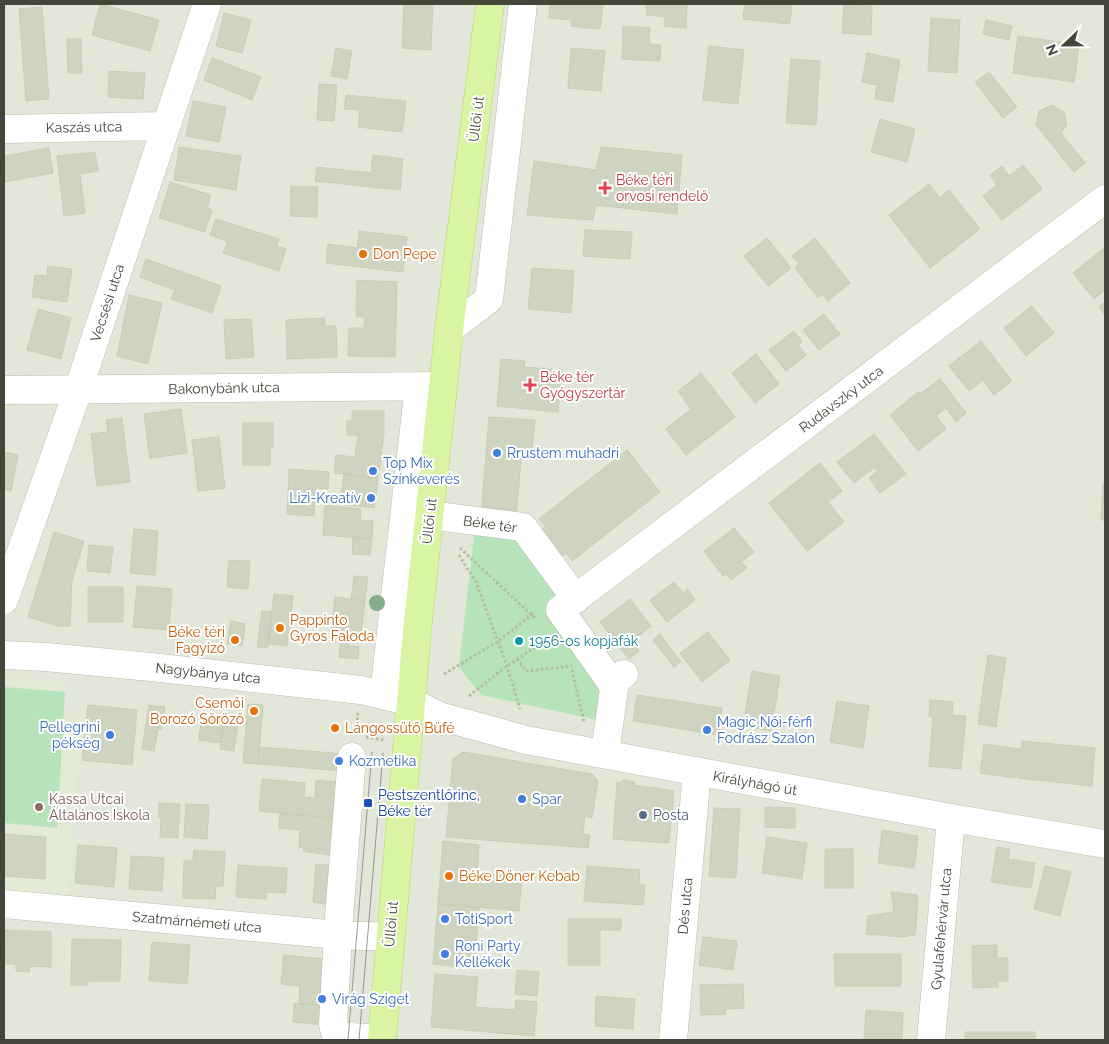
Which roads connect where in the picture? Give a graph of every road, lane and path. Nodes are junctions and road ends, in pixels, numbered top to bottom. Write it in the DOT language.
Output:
graph roads {
  1 [pos="207,4"];
  2 [pos="490,4"];
  3 [pos="523,4"];
  4 [pos="165,126"];
  5 [pos="4,129"];
  6 [pos="1105,199"];
  7 [pos="449,330"];
  8 [pos="431,386"];
  9 [pos="4,390"];
  10 [pos="78,390"];
  11 [pos="429,515"];
  12 [pos="460,548"];
  13 [pos="459,555"];
  14 [pos="576,599"];
  15 [pos="4,600"];
  16 [pos="533,614"];
  17 [pos="541,625"];
  18 [pos="546,631"];
  19 [pos="550,637"];
  20 [pos="498,642"];
  21 [pos="556,644"];
  22 [pos="4,655"];
  23 [pos="517,659"];
  24 [pos="576,659"];
  25 [pos="507,666"];
  26 [pos="444,674"];
  27 [pos="384,694"];
  28 [pos="469,696"];
  29 [pos="411,702"];
  30 [pos="359,705"];
  31 [pos="520,709"];
  32 [pos="584,723"];
  33 [pos="390,741"];
  34 [pos="354,746"];
  35 [pos="605,754"];
  36 [pos="696,772"];
  37 [pos="951,818"];
  38 [pos="1105,844"];
  39 [pos="4,904"];
  40 [pos="339,935"];
  41 [pos="390,938"];
  42 [pos="382,1040"];
  43 [pos="673,1040"];
  44 [pos="931,1040"];
  1 -- 4 [label="street, Vecsési utca"];
  2 -- 7 [label="main road, Üllői út"];
  3 -- 7 [label="street"];
  4 -- 5 [label="street, Kaszás utca"];
  4 -- 10 [label="street, Vecsési utca"];
  6 -- 14 [label="street, Rudavszky utca"];
  7 -- 8 [label="main road, Üllői út"];
  8 -- 10 [label="street, Bakonybánk utca"];
  8 -- 11 [label="main road, Üllői út"];
  8 -- 27 [label="street"];
  9 -- 10 [label="street, Bakonybánk utca"];
  10 -- 15 [label="street, Vecsési utca"];
  11 -- 14 [label="street, Béke tér"];
  11 -- 29 [label="main road, Üllői út"];
  12 -- 16 [label="path"];
  13 -- 20 [label="path"];
  14 -- 24 [label="street, Rudavszky utca"];
  16 -- 17 [label="path"];
  16 -- 20 [label="path"];
  18 -- 19 [label="path"];
  19 -- 21 [label="path"];
  19 -- 23 [label="path"];
  20 -- 25 [label="path"];
  20 -- 26 [label="path"];
  22 -- 27 [label="street, Nagybánya utca"];
  23 -- 24 [label="path"];
  23 -- 25 [label="path"];
  24 -- 32 [label="path"];
  24 -- 35 [label="street"];
  25 -- 28 [label="path"];
  25 -- 31 [label="path"];
  27 -- 29 [label="street, Nagybánya utca"];
  29 -- 35 [label="street, Királyhágó út"];
  29 -- 41 [label="main road, Üllői út"];
  30 -- 34 [label="path"];
  33 -- 34 [label="path"];
  34 -- 40 [label="street"];
  35 -- 36 [label="street, Királyhágó út"];
  36 -- 37 [label="street, Királyhágó út"];
  36 -- 43 [label="street, Dés utca"];
  37 -- 38 [label="street, Királyhágó út"];
  37 -- 44 [label="street, Gyulafehérvár utca"];
  39 -- 40 [label="street, Szatmárnémeti utca"];
  40 -- 41 [label="street, Szatmárnémeti utca"];
  40 -- 42 [label="street"];
  41 -- 42 [label="main road, Üllői út"];
}
